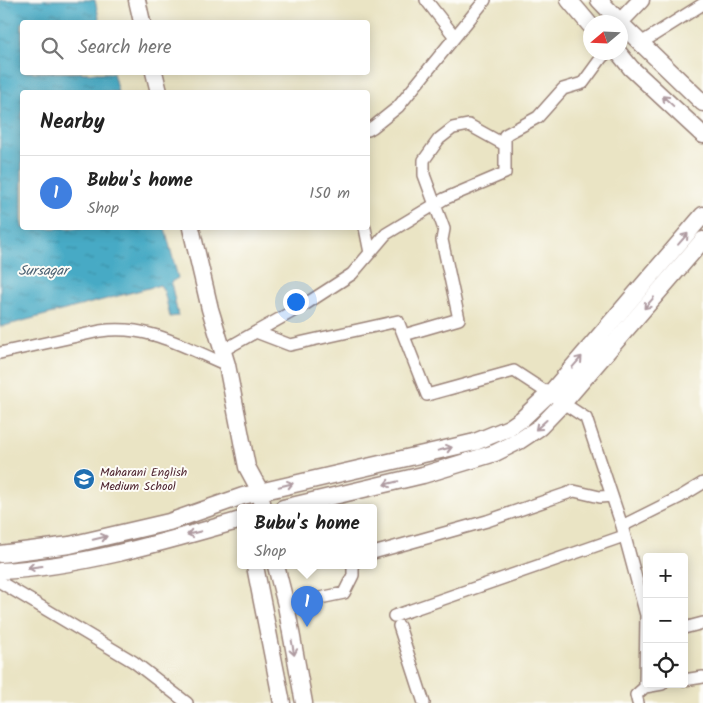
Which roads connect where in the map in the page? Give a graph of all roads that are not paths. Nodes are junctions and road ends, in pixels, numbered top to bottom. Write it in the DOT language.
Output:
graph roads {
  1 [pos="137,0"];
  2 [pos="426,0"];
  3 [pos="485,0"];
  4 [pos="569,0"];
  5 [pos="600,0"];
  6 [pos="640,0"];
  7 [pos="703,4"];
  8 [pos="611,15"];
  9 [pos="622,15"];
  10 [pos="583,17"];
  11 [pos="142,20"];
  12 [pos="628,32"];
  13 [pos="455,37"];
  14 [pos="641,43"];
  15 [pos="628,51"];
  16 [pos="600,60"];
  17 [pos="625,60"];
  18 [pos="155,75"];
  19 [pos="158,90"];
  20 [pos="703,103"];
  21 [pos="370,129"];
  22 [pos="703,135"];
  23 [pos="505,145"];
  24 [pos="436,204"];
  25 [pos="703,215"];
  26 [pos="191,230"];
  27 [pos="365,230"];
  28 [pos="703,240"];
  29 [pos="370,253"];
  30 [pos="256,332"];
  31 [pos="404,336"];
  32 [pos="0,353"];
  33 [pos="224,358"];
  34 [pos="550,393"];
  35 [pos="563,403"];
  36 [pos="247,467"];
  37 [pos="703,483"];
  38 [pos="260,491"];
  39 [pos="612,496"];
  40 [pos="243,502"];
  41 [pos="262,504"];
  42 [pos="300,504"];
  43 [pos="237,521"];
  44 [pos="623,531"];
  45 [pos="377,552"];
  46 [pos="0,554"];
  47 [pos="256,569"];
  48 [pos="277,569"];
  49 [pos="353,569"];
  50 [pos="0,571"];
  51 [pos="0,582"];
  52 [pos="643,604"];
  53 [pos="286,605"];
  54 [pos="703,623"];
  55 [pos="688,627"];
  56 [pos="703,677"];
  57 [pos="688,679"];
  58 [pos="644,688"];
  59 [pos="187,703"];
  60 [pos="282,703"];
  61 [pos="304,703"];
  62 [pos="424,703"];
  63 [pos="638,703"];
  1 -- 11 [label="street"];
  2 -- 13 [label="street"];
  3 -- 13 [label="street"];
  4 -- 10 [label="street"];
  5 -- 8 [label="street"];
  6 -- 9 [label="street"];
  7 -- 14 [label="street"];
  12 -- 14 [label="street"];
  13 -- 21 [label="street"];
  14 -- 15 [label="street"];
  14 -- 20 [label="street"];
  16 -- 23 [label="street"];
  22 -- 17 [label="street, one-way"];
  18 -- 19 [label="street"];
  23 -- 24 [label="street"];
  23 -- 24 [label="street"];
  24 -- 29 [label="street"];
  24 -- 31 [label="street"];
  34 -- 25 [label="street, one-way"];
  26 -- 33 [label="street"];
  27 -- 29 [label="street"];
  28 -- 35 [label="street, one-way"];
  29 -- 30 [label="street"];
  30 -- 31 [label="street"];
  30 -- 33 [label="street"];
  31 -- 34 [label="street"];
  32 -- 33 [label="street"];
  33 -- 36 [label="street"];
  34 -- 35 [label="street"];
  38 -- 34 [label="street, one-way"];
  35 -- 39 [label="street"];
  35 -- 42 [label="street, one-way"];
  36 -- 38 [label="street"];
  36 -- 40 [label="street"];
  37 -- 44 [label="street"];
  38 -- 40 [label="street"];
  38 -- 41 [label="street"];
  39 -- 44 [label="street"];
  39 -- 45 [label="street"];
  46 -- 40 [label="street, one-way"];
  43 -- 50 [label="street, one-way"];
  44 -- 52 [label="street"];
  44 -- 62 [label="street"];
  47 -- 60 [label="street"];
  48 -- 53 [label="street"];
  49 -- 53 [label="street"];
  51 -- 59 [label="street"];
  53 -- 61 [label="street, one-way"];
  54 -- 55 [label="street"];
  56 -- 57 [label="street"];
  58 -- 63 [label="street"];
}
